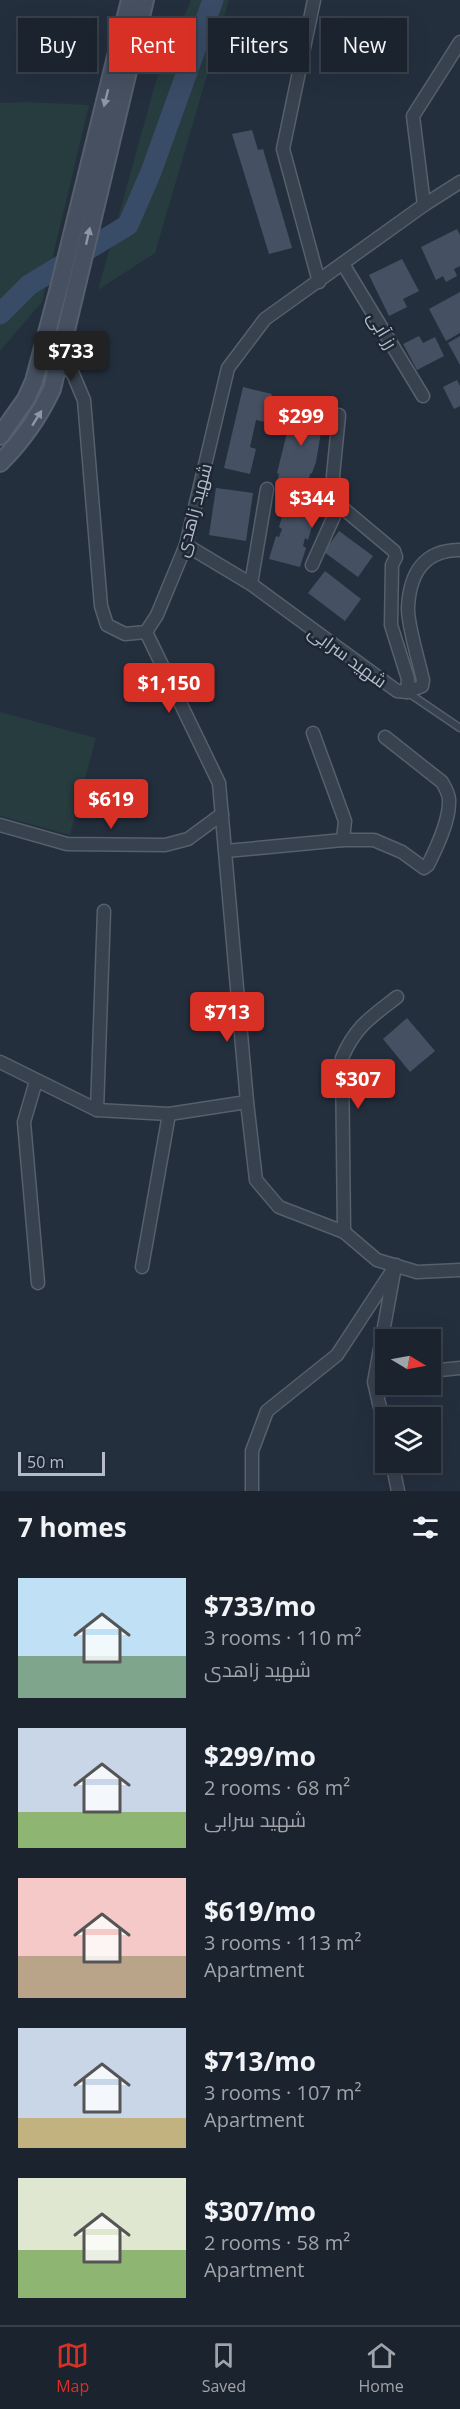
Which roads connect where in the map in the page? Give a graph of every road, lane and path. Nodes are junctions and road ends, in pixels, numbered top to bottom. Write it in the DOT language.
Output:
graph roads {
  1 [pos="130,0"];
  2 [pos="144,0"];
  3 [pos="314,0"];
  4 [pos="460,42"];
  5 [pos="460,182"];
  6 [pos="424,205"];
  7 [pos="343,264"];
  8 [pos="319,282"];
  9 [pos="41,357"];
  10 [pos="58,361"];
  11 [pos="423,396"];
  12 [pos="339,415"];
  13 [pos="0,436"];
  14 [pos="0,463"];
  15 [pos="267,489"];
  16 [pos="339,505"];
  17 [pos="186,545"];
  18 [pos="460,550"];
  19 [pos="312,565"];
  20 [pos="250,585"];
  21 [pos="146,632"];
  22 [pos="407,692"];
  23 [pos="460,728"];
  24 [pos="313,733"];
  25 [pos="385,737"];
  26 [pos="222,814"];
  27 [pos="0,825"];
  28 [pos="343,840"];
  29 [pos="226,851"];
  30 [pos="104,911"];
  31 [pos="397,997"];
  32 [pos="0,1062"];
  33 [pos="36,1081"];
  34 [pos="247,1102"];
  35 [pos="97,1110"];
  36 [pos="169,1114"];
  37 [pos="344,1232"];
  38 [pos="396,1265"];
  39 [pos="142,1267"];
  40 [pos="460,1270"];
  41 [pos="38,1283"];
  42 [pos="387,1329"];
  43 [pos="460,1368"];
  44 [pos="441,1369"];
  45 [pos="394,1473"];
  46 [pos="252,1491"];
  47 [pos="398,1491"];
  1 -- 9 [label="main road, one-way"];
  10 -- 2 [label="main road, one-way"];
  3 -- 8 [label="street"];
  4 -- 6 [label="street"];
  5 -- 6 [label="street, شهید زاهدی"];
  6 -- 7 [label="street, شهید زاهدی"];
  7 -- 8 [label="street, شهید زاهدی"];
  7 -- 11 [label="street, رز آبی"];
  8 -- 17 [label="street, شهید زاهدی"];
  9 -- 10 [label="main road"];
  9 -- 13 [label="main road"];
  14 -- 10 [label="main road, one-way"];
  10 -- 21 [label="street"];
  12 -- 16 [label="street"];
  15 -- 20 [label="street"];
  16 -- 19 [label="street"];
  16 -- 22 [label="street, شهید سرابی"];
  17 -- 20 [label="street, شهید سرابی"];
  17 -- 21 [label="street, شهید زاهدی"];
  18 -- 22 [label="street"];
  20 -- 22 [label="street, شهید سرابی"];
  21 -- 26 [label="street"];
  22 -- 23 [label="lane"];
  24 -- 28 [label="street"];
  25 -- 28 [label="street"];
  26 -- 27 [label="street"];
  26 -- 29 [label="street"];
  28 -- 29 [label="street"];
  29 -- 34 [label="street"];
  30 -- 35 [label="street"];
  31 -- 37 [label="street"];
  32 -- 33 [label="street"];
  33 -- 35 [label="street"];
  33 -- 41 [label="street"];
  34 -- 36 [label="street"];
  34 -- 37 [label="street"];
  35 -- 36 [label="street"];
  36 -- 39 [label="street"];
  37 -- 38 [label="street"];
  38 -- 40 [label="street"];
  38 -- 42 [label="street"];
  38 -- 46 [label="street"];
  43 -- 44 [label="street"];
  45 -- 47 [label="street"];
}
